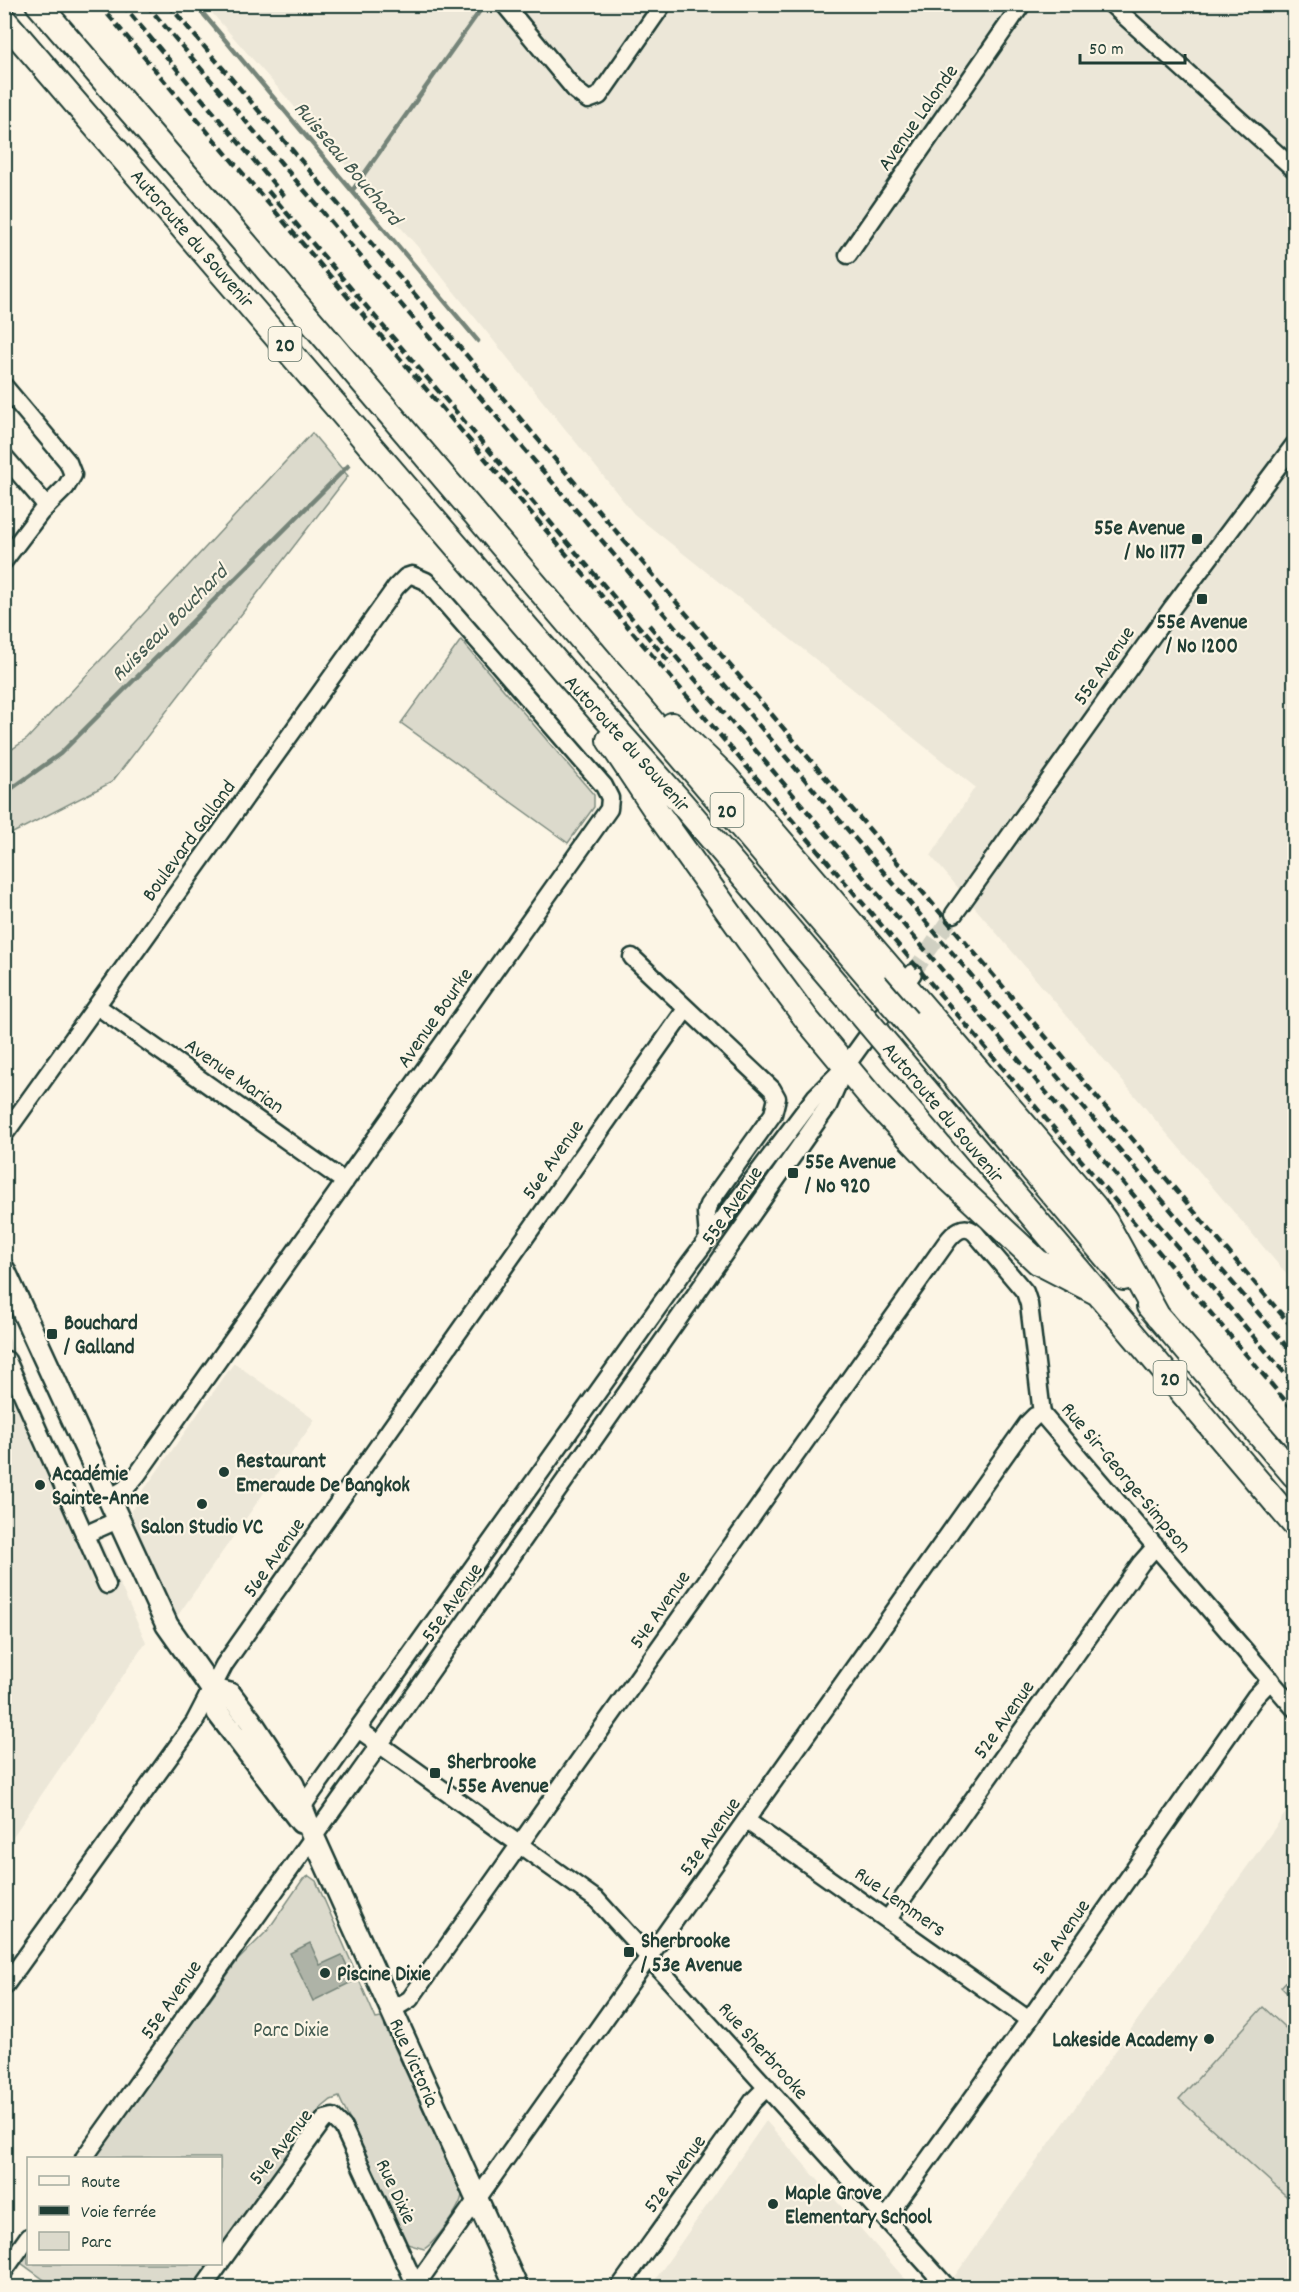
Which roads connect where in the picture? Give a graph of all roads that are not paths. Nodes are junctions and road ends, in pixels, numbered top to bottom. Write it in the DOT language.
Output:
graph roads {
  1 [pos="38,4"];
  2 [pos="504,4"];
  3 [pos="663,4"];
  4 [pos="1022,4"];
  5 [pos="1111,4"];
  6 [pos="4,20"];
  7 [pos="1294,169"];
  8 [pos="848,255"];
  9 [pos="4,386"];
  10 [pos="1294,445"];
  11 [pos="4,456"];
  12 [pos="47,506"];
  13 [pos="4,561"];
  14 [pos="412,575"];
  15 [pos="578,636"];
  16 [pos="564,671"];
  17 [pos="954,914"];
  18 [pos="632,957"];
  19 [pos="909,979"];
  20 [pos="97,1006"];
  21 [pos="686,1009"];
  22 [pos="845,1067"];
  23 [pos="4,1135"];
  24 [pos="345,1182"];
  25 [pos="958,1230"];
  26 [pos="708,1238"];
  27 [pos="4,1270"];
  28 [pos="1098,1293"];
  29 [pos="1158,1317"];
  30 [pos="7,1360"];
  31 [pos="1042,1414"];
  32 [pos="1294,1475"];
  33 [pos="108,1499"];
  34 [pos="118,1520"];
  35 [pos="1294,1524"];
  36 [pos="84,1534"];
  37 [pos="1156,1546"];
  38 [pos="107,1585"];
  39 [pos="1271,1680"];
  40 [pos="212,1689"];
  41 [pos="1294,1708"];
  42 [pos="358,1729"];
  43 [pos="379,1743"];
  44 [pos="299,1812"];
  45 [pos="747,1821"];
  46 [pos="313,1836"];
  47 [pos="520,1845"];
  48 [pos="888,1919"];
  49 [pos="650,1957"];
  50 [pos="4,1987"];
  51 [pos="392,2010"];
  52 [pos="1029,2020"];
  53 [pos="767,2087"];
  54 [pos="333,2117"];
  55 [pos="85,2157"];
  56 [pos="478,2201"];
  57 [pos="886,2218"];
  58 [pos="27,2238"];
  59 [pos="222,2260"];
  60 [pos="219,2265"];
  61 [pos="4,2271"];
  62 [pos="416,2287"];
  63 [pos="203,2288"];
  64 [pos="517,2288"];
  65 [pos="619,2288"];
  66 [pos="948,2288"];
  1 -- 15 [label="highway, Autoroute du Souvenir / 20"];
  2 -- 3 [label="street"];
  4 -- 8 [label="street, Avenue Lalonde"];
  5 -- 7 [label="street"];
  6 -- 16 [label="highway, Autoroute du Souvenir / 20"];
  9 -- 12 [label="street"];
  10 -- 17 [label="street, 55e Avenue"];
  11 -- 12 [label="street"];
  12 -- 13 [label="street"];
  14 -- 20 [label="street, Boulevard Galland"];
  14 -- 24 [label="street, Avenue Bourke"];
  15 -- 19 [label="highway"];
  15 -- 29 [label="highway, Autoroute du Souvenir / 20, bridge"];
  16 -- 22 [label="highway"];
  16 -- 28 [label="highway, Autoroute du Souvenir / 20, bridge"];
  18 -- 21 [label="street"];
  19 -- 22 [label="street, 55e Avenue"];
  19 -- 29 [label="highway"];
  20 -- 23 [label="street, Boulevard Galland"];
  20 -- 24 [label="street, Avenue Marian"];
  21 -- 26 [label="street, 55e Avenue"];
  21 -- 40 [label="street, 56e Avenue"];
  22 -- 26 [label="street, 55e Avenue"];
  22 -- 28 [label="highway"];
  22 -- 43 [label="street, 55e Avenue"];
  24 -- 33 [label="street, Avenue Bourke"];
  25 -- 31 [label="street, Rue Sir-George-Simpson"];
  25 -- 47 [label="street, 54e Avenue"];
  26 -- 42 [label="street, 55e Avenue"];
  27 -- 33 [label="main road, Rue Victoria"];
  28 -- 35 [label="highway, Autoroute du Souvenir / 20"];
  29 -- 32 [label="highway, Autoroute du Souvenir / 20"];
  30 -- 36 [label="street"];
  31 -- 37 [label="street, Rue Sir-George-Simpson"];
  31 -- 45 [label="street, 53e Avenue"];
  33 -- 34 [label="main road, Rue Victoria"];
  34 -- 36 [label="street"];
  34 -- 40 [label="main road, Rue Victoria"];
  36 -- 38 [label="street"];
  37 -- 39 [label="street, Rue Sir-George-Simpson"];
  37 -- 48 [label="street, 52e Avenue"];
  39 -- 41 [label="street, Rue Sir-George-Simpson"];
  39 -- 52 [label="street, 51e Avenue"];
  40 -- 44 [label="main road, Rue Victoria"];
  40 -- 50 [label="street, 56e Avenue"];
  42 -- 43 [label="street, Rue Sherbrooke"];
  42 -- 44 [label="street, 55e Avenue"];
  43 -- 46 [label="street, 55e Avenue"];
  43 -- 47 [label="street, Rue Sherbrooke"];
  44 -- 46 [label="main road, Rue Victoria"];
  45 -- 48 [label="street, Rue Lemmers"];
  45 -- 49 [label="street, 53e Avenue"];
  46 -- 51 [label="main road, Rue Victoria"];
  46 -- 55 [label="street, 55e Avenue"];
  47 -- 49 [label="street, Rue Sherbrooke"];
  47 -- 51 [label="street, 54e Avenue"];
  48 -- 52 [label="street, Rue Lemmers"];
  49 -- 53 [label="street, Rue Sherbrooke"];
  49 -- 56 [label="street, 53e Avenue"];
  51 -- 56 [label="main road, Rue Victoria"];
  52 -- 57 [label="street, 51e Avenue"];
  53 -- 57 [label="street, Rue Sherbrooke"];
  53 -- 65 [label="street, 52e Avenue"];
  54 -- 59 [label="street, 54e Avenue"];
  54 -- 62 [label="street, Rue Dixie"];
  56 -- 62 [label="street, 53e Avenue"];
  56 -- 64 [label="main road, Rue Victoria"];
  57 -- 66 [label="street, Rue Sherbrooke"];
  58 -- 61 [label="street"];
  60 -- 63 [label="street, 54e Avenue"];
}
